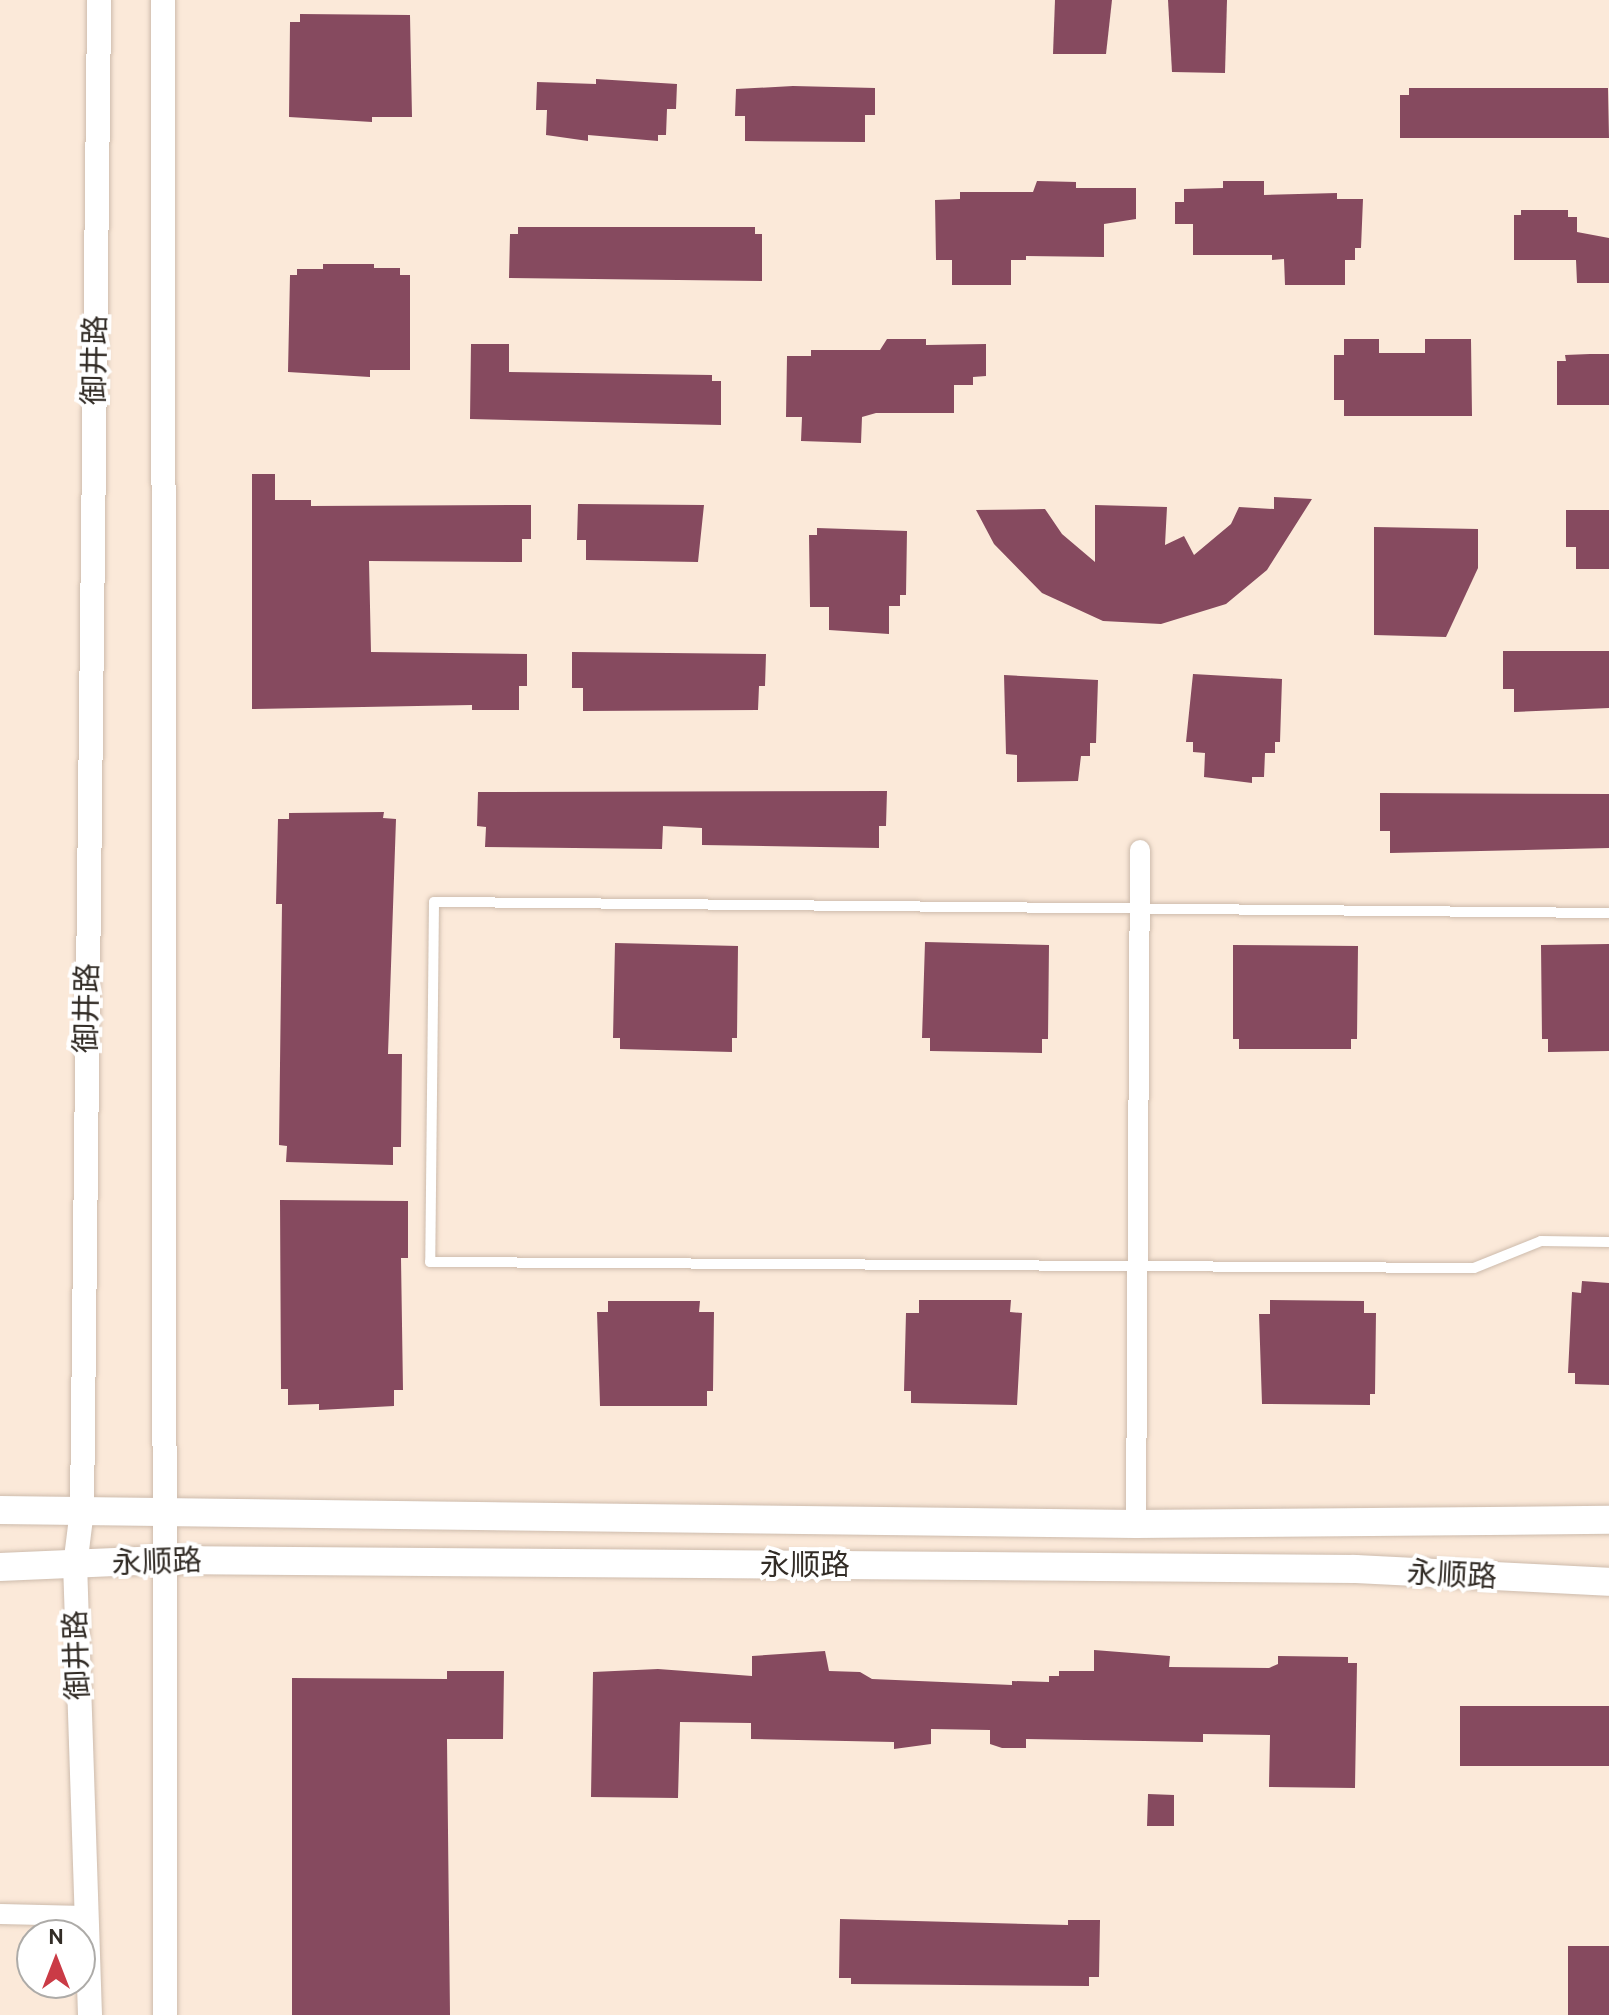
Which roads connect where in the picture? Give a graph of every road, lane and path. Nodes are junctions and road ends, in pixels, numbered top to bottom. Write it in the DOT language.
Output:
graph roads {
  1 [pos="99,0"];
  2 [pos="163,0"];
  3 [pos="1140,850"];
  4 [pos="1140,906"];
  5 [pos="1609,913"];
  6 [pos="1609,1242"];
  7 [pos="1138,1263"];
  8 [pos="0,1510"];
  9 [pos="82,1510"];
  10 [pos="165,1516"];
  11 [pos="1609,1520"];
  12 [pos="1136,1524"];
  13 [pos="161,1560"];
  14 [pos="75,1566"];
  15 [pos="0,1567"];
  16 [pos="1609,1582"];
  17 [pos="0,1914"];
  18 [pos="85,1916"];
  19 [pos="90,2015"];
  20 [pos="165,2015"];
  1 -- 9 [label="street, 御井路"];
  2 -- 10 [label="street"];
  3 -- 4 [label="street"];
  4 -- 5 [label="lane"];
  4 -- 7 [label="street"];
  4 -- 7 [label="lane"];
  6 -- 7 [label="lane"];
  7 -- 12 [label="street"];
  8 -- 9 [label="main road, 永顺路"];
  9 -- 10 [label="main road, 永顺路"];
  9 -- 14 [label="street, 御井路"];
  10 -- 12 [label="main road, 永顺路"];
  10 -- 13 [label="street"];
  11 -- 12 [label="main road, 永顺路"];
  13 -- 14 [label="main road, 永顺路"];
  13 -- 16 [label="main road, 永顺路"];
  13 -- 20 [label="street"];
  14 -- 15 [label="main road, 永顺路"];
  14 -- 18 [label="street, 御井路"];
  17 -- 18 [label="street"];
  18 -- 19 [label="street, 御井路"];
}
